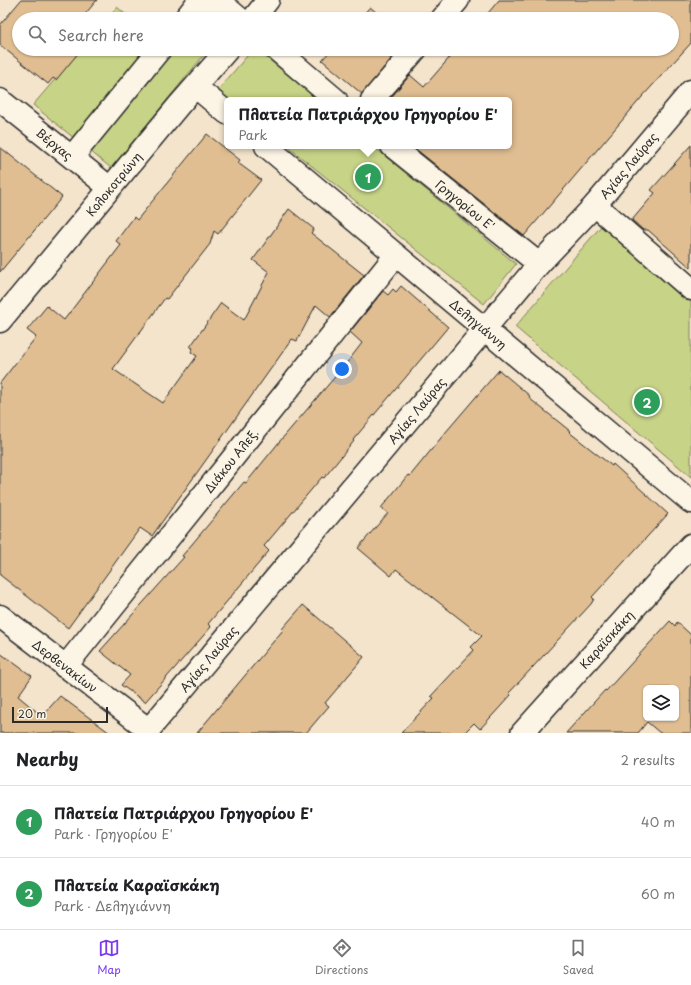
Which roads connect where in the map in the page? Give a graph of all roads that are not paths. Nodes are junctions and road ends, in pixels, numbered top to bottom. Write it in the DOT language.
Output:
graph roads {
  1 [pos="268,0"];
  2 [pos="458,0"];
  3 [pos="190,12"];
  4 [pos="232,12"];
  5 [pos="259,12"];
  6 [pos="448,12"];
  7 [pos="154,56"];
  8 [pos="222,56"];
  9 [pos="284,56"];
  10 [pos="410,56"];
  11 [pos="196,87"];
  12 [pos="691,91"];
  13 [pos="332,97"];
  14 [pos="375,97"];
  15 [pos="0,100"];
  16 [pos="224,110"];
  17 [pos="270,149"];
  18 [pos="396,149"];
  19 [pos="72,157"];
  20 [pos="110,188"];
  21 [pos="595,205"];
  22 [pos="396,255"];
  23 [pos="539,264"];
  24 [pos="691,289"];
  25 [pos="0,321"];
  26 [pos="485,329"];
  27 [pos="691,502"];
  28 [pos="691,545"];
  29 [pos="0,616"];
  30 [pos="65,666"];
  31 [pos="148,732"];
  32 [pos="522,733"];
  1 -- 5 [label="street"];
  2 -- 6 [label="street"];
  3 -- 4 [label="street"];
  7 -- 19 [label="street"];
  8 -- 11 [label="street, Κολοκοτρώνη"];
  9 -- 13 [label="street"];
  10 -- 14 [label="street"];
  11 -- 16 [label="street"];
  11 -- 20 [label="street, Κολοκοτρώνη"];
  12 -- 21 [label="street, Αγίας Λαύρας"];
  15 -- 19 [label="street, Βέργας"];
  17 -- 22 [label="street, Δεληγιάννη"];
  18 -- 23 [label="street, Γρηγορίου Ε'"];
  19 -- 20 [label="street, Βέργας"];
  20 -- 25 [label="street, Κολοκοτρώνη"];
  21 -- 23 [label="street, Αγίας Λαύρας"];
  21 -- 24 [label="street"];
  22 -- 26 [label="street, Δεληγιάννη"];
  22 -- 30 [label="street, Διάκου Αλεξ."];
  23 -- 26 [label="street, Αγίας Λαύρας"];
  26 -- 27 [label="street, Δεληγιάννη"];
  26 -- 31 [label="street, Αγίας Λαύρας"];
  28 -- 32 [label="street, Καραϊσκάκη"];
  29 -- 30 [label="street, Δερβενακίων"];
  30 -- 31 [label="street, Δερβενακίων"];
}
